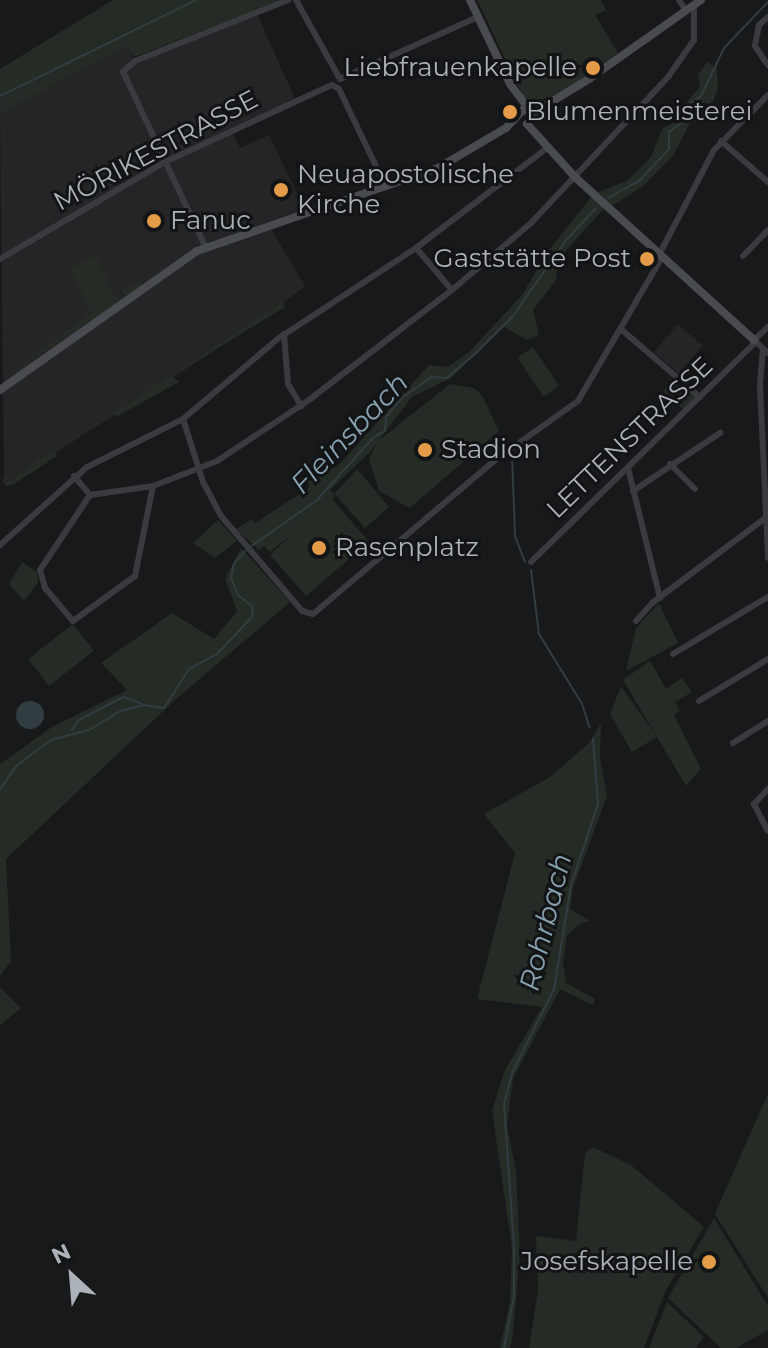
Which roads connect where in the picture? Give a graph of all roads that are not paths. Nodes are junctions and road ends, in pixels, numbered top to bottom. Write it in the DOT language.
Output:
graph roads {
  1 [pos="288,0"];
  2 [pos="296,0"];
  3 [pos="470,0"];
  4 [pos="679,0"];
  5 [pos="698,2"];
  6 [pos="686,11"];
  7 [pos="478,17"];
  8 [pos="768,17"];
  9 [pos="768,65"];
  10 [pos="336,82"];
  11 [pos="768,95"];
  12 [pos="516,96"];
  13 [pos="519,115"];
  14 [pos="529,118"];
  15 [pos="506,128"];
  16 [pos="721,141"];
  17 [pos="547,148"];
  18 [pos="165,162"];
  19 [pos="576,178"];
  20 [pos="768,182"];
  21 [pos="386,187"];
  22 [pos="768,230"];
  23 [pos="205,246"];
  24 [pos="416,248"];
  25 [pos="661,256"];
  26 [pos="743,256"];
  27 [pos="0,259"];
  28 [pos="452,290"];
  29 [pos="768,327"];
  30 [pos="622,330"];
  31 [pos="284,334"];
  32 [pos="755,341"];
  33 [pos="766,351"];
  34 [pos="0,390"];
  35 [pos="697,395"];
  36 [pos="301,406"];
  37 [pos="183,419"];
  38 [pos="720,433"];
  39 [pos="670,464"];
  40 [pos="628,468"];
  41 [pos="199,470"];
  42 [pos="74,476"];
  43 [pos="153,486"];
  44 [pos="695,489"];
  45 [pos="633,491"];
  46 [pos="90,495"];
  47 [pos="766,518"];
  48 [pos="0,545"];
  49 [pos="768,558"];
  50 [pos="531,562"];
  51 [pos="768,597"];
  52 [pos="660,598"];
  53 [pos="636,621"];
  54 [pos="673,654"];
  55 [pos="768,659"];
  56 [pos="699,701"];
  57 [pos="768,721"];
  58 [pos="733,743"];
  59 [pos="768,789"];
  60 [pos="768,831"];
  1 -- 18 [label="street"];
  2 -- 10 [label="street"];
  3 -- 7 [label="street"];
  4 -- 6 [label="street"];
  5 -- 6 [label="street"];
  5 -- 19 [label="street"];
  6 -- 14 [label="street"];
  7 -- 10 [label="street, MÖRIKESTRASSE"];
  7 -- 12 [label="street"];
  8 -- 9 [label="street"];
  10 -- 18 [label="street, MÖRIKESTRASSE"];
  10 -- 21 [label="street"];
  11 -- 16 [label="street"];
  12 -- 13 [label="street"];
  12 -- 14 [label="street"];
  13 -- 14 [label="street"];
  13 -- 15 [label="street"];
  14 -- 15 [label="street"];
  14 -- 17 [label="street"];
  15 -- 21 [label="street"];
  16 -- 20 [label="street"];
  16 -- 25 [label="street"];
  17 -- 19 [label="street"];
  17 -- 24 [label="street"];
  18 -- 23 [label="street"];
  18 -- 27 [label="street, MÖRIKESTRASSE"];
  19 -- 25 [label="street"];
  19 -- 28 [label="street"];
  21 -- 23 [label="street"];
  22 -- 26 [label="street"];
  23 -- 34 [label="street"];
  24 -- 28 [label="street"];
  24 -- 31 [label="street"];
  25 -- 30 [label="street"];
  25 -- 32 [label="street"];
  28 -- 36 [label="street"];
  29 -- 32 [label="street, LETTENSTRASSE"];
  30 -- 35 [label="street"];
  30 -- 41 [label="street"];
  31 -- 36 [label="street"];
  31 -- 37 [label="street"];
  32 -- 33 [label="street"];
  32 -- 35 [label="street, LETTENSTRASSE"];
  33 -- 47 [label="street"];
  35 -- 40 [label="street, LETTENSTRASSE"];
  36 -- 41 [label="street"];
  37 -- 41 [label="street"];
  37 -- 42 [label="street"];
  38 -- 39 [label="street"];
  39 -- 44 [label="street"];
  39 -- 45 [label="street"];
  40 -- 45 [label="street"];
  40 -- 50 [label="street, LETTENSTRASSE"];
  41 -- 43 [label="street"];
  42 -- 46 [label="street"];
  42 -- 48 [label="street"];
  43 -- 46 [label="street"];
  43 -- 46 [label="street"];
  45 -- 52 [label="street"];
  47 -- 49 [label="street"];
  47 -- 52 [label="street"];
  51 -- 54 [label="street"];
  52 -- 53 [label="street"];
  55 -- 56 [label="street"];
  57 -- 58 [label="street"];
  59 -- 60 [label="street"];
}
